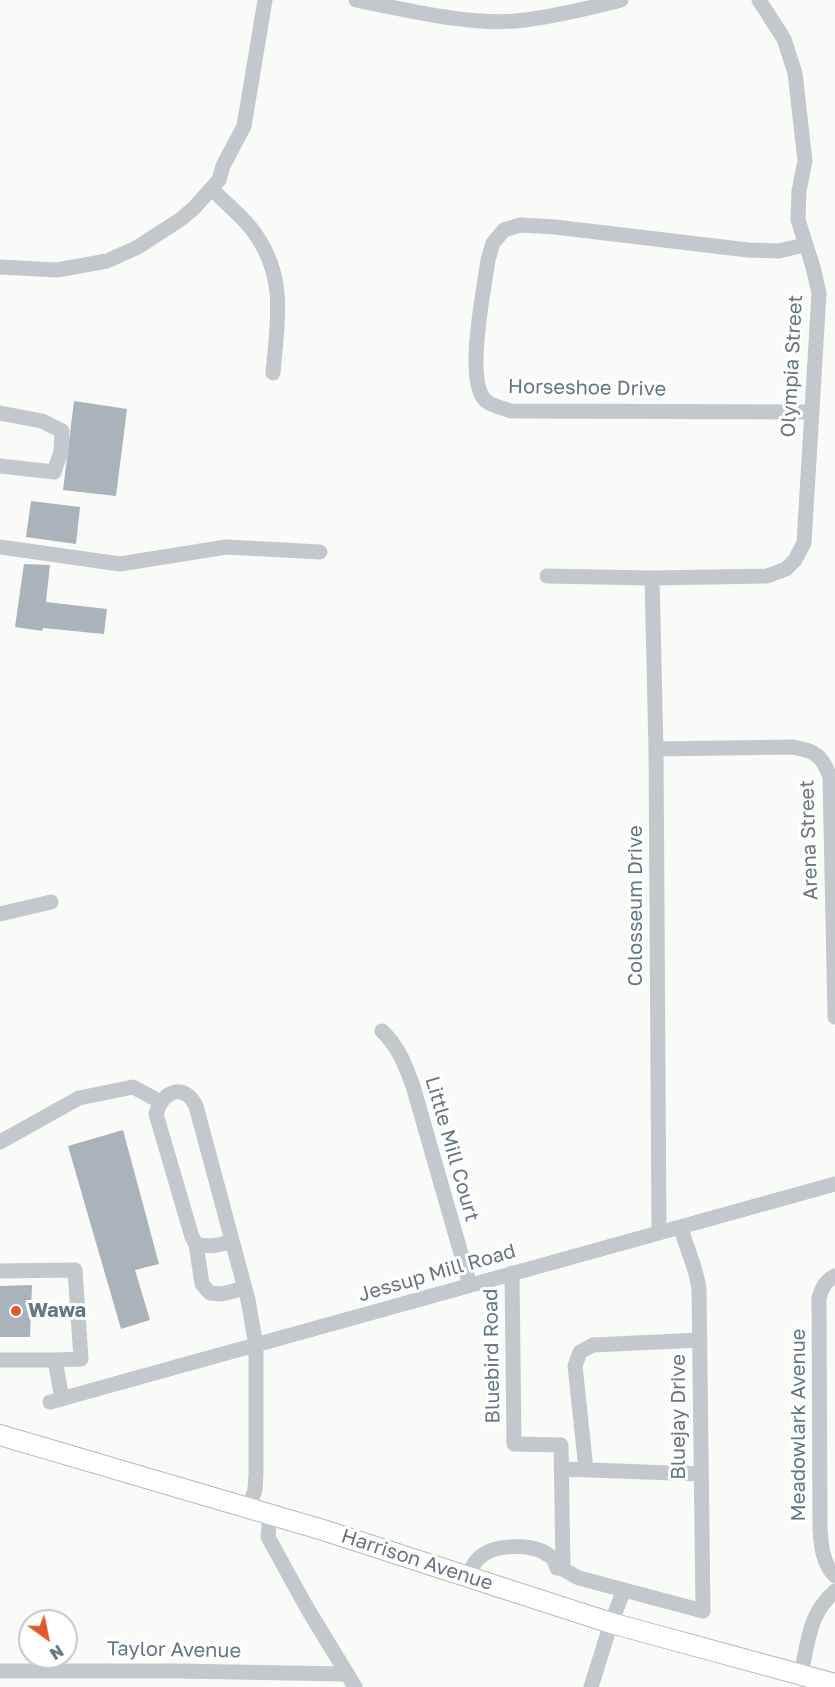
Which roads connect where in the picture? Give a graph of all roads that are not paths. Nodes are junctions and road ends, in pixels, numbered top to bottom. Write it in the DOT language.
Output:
graph roads {
  1 [pos="265,0"];
  2 [pos="356,0"];
  3 [pos="621,0"];
  4 [pos="759,0"];
  5 [pos="212,189"];
  6 [pos="804,245"];
  7 [pos="0,267"];
  8 [pos="273,373"];
  9 [pos="812,412"];
  10 [pos="0,413"];
  11 [pos="0,466"];
  12 [pos="0,547"];
  13 [pos="320,552"];
  14 [pos="547,576"];
  15 [pos="652,578"];
  16 [pos="656,749"];
  17 [pos="51,902"];
  18 [pos="0,914"];
  19 [pos="835,1017"];
  20 [pos="382,1031"];
  21 [pos="159,1101"];
  22 [pos="0,1142"];
  23 [pos="835,1184"];
  24 [pos="681,1227"];
  25 [pos="659,1233"];
  26 [pos="232,1241"];
  27 [pos="196,1244"];
  28 [pos="0,1271"];
  29 [pos="512,1273"];
  30 [pos="835,1276"];
  31 [pos="470,1285"];
  32 [pos="245,1288"];
  33 [pos="700,1340"];
  34 [pos="256,1345"];
  35 [pos="0,1360"];
  36 [pos="55,1360"];
  37 [pos="0,1435"];
  38 [pos="584,1443"];
  39 [pos="561,1445"];
  40 [pos="562,1469"];
  41 [pos="586,1469"];
  42 [pos="700,1474"];
  43 [pos="248,1509"];
  44 [pos="270,1515"];
  45 [pos="563,1568"];
  46 [pos="467,1575"];
  47 [pos="835,1576"];
  48 [pos="624,1590"];
  49 [pos="835,1591"];
  50 [pos="611,1623"];
  51 [pos="0,1671"];
  52 [pos="801,1673"];
  53 [pos="351,1681"];
  54 [pos="835,1684"];
  55 [pos="591,1687"];
  1 -- 5 [label="street"];
  2 -- 3 [label="street"];
  4 -- 6 [label="street, Olympia Street"];
  5 -- 7 [label="street"];
  5 -- 8 [label="street"];
  6 -- 9 [label="street, Olympia Street"];
  6 -- 9 [label="street, Horseshoe Drive"];
  9 -- 15 [label="street, Olympia Street"];
  10 -- 11 [label="street"];
  12 -- 13 [label="street"];
  14 -- 15 [label="street, Olympia Street"];
  15 -- 16 [label="street, Colosseum Drive"];
  16 -- 19 [label="street, Arena Street"];
  16 -- 25 [label="street, Colosseum Drive"];
  17 -- 18 [label="street"];
  20 -- 31 [label="street, Little Mill Court"];
  21 -- 22 [label="street"];
  21 -- 26 [label="street"];
  21 -- 27 [label="street"];
  23 -- 24 [label="street, Jessup Mill Road"];
  24 -- 25 [label="street, Jessup Mill Road"];
  24 -- 33 [label="street, Bluejay Drive"];
  25 -- 29 [label="street, Jessup Mill Road"];
  26 -- 27 [label="street"];
  26 -- 32 [label="street"];
  27 -- 32 [label="street"];
  28 -- 36 [label="street"];
  29 -- 31 [label="street, Jessup Mill Road"];
  29 -- 39 [label="street, Bluebird Road"];
  30 -- 47 [label="street, Meadowlark Avenue"];
  31 -- 34 [label="street, Jessup Mill Road"];
  32 -- 34 [label="street"];
  33 -- 38 [label="street"];
  33 -- 42 [label="street, Bluejay Drive"];
  34 -- 36 [label="street, Jessup Mill Road"];
  34 -- 43 [label="street"];
  35 -- 36 [label="street"];
  37 -- 43 [label="main road, Harrison Avenue"];
  38 -- 39 [label="street"];
  38 -- 41 [label="street"];
  39 -- 40 [label="street"];
  40 -- 41 [label="street"];
  40 -- 45 [label="street"];
  41 -- 42 [label="street"];
  42 -- 48 [label="street, Bluejay Drive"];
  43 -- 44 [label="main road, Harrison Avenue"];
  44 -- 46 [label="main road, Harrison Avenue"];
  44 -- 53 [label="street"];
  45 -- 46 [label="street"];
  45 -- 48 [label="street"];
  46 -- 50 [label="main road, Harrison Avenue"];
  48 -- 50 [label="street"];
  49 -- 52 [label="street"];
  50 -- 52 [label="main road, Harrison Avenue"];
  50 -- 55 [label="street"];
  51 -- 53 [label="street, Taylor Avenue"];
  52 -- 54 [label="main road, Harrison Avenue"];
}
